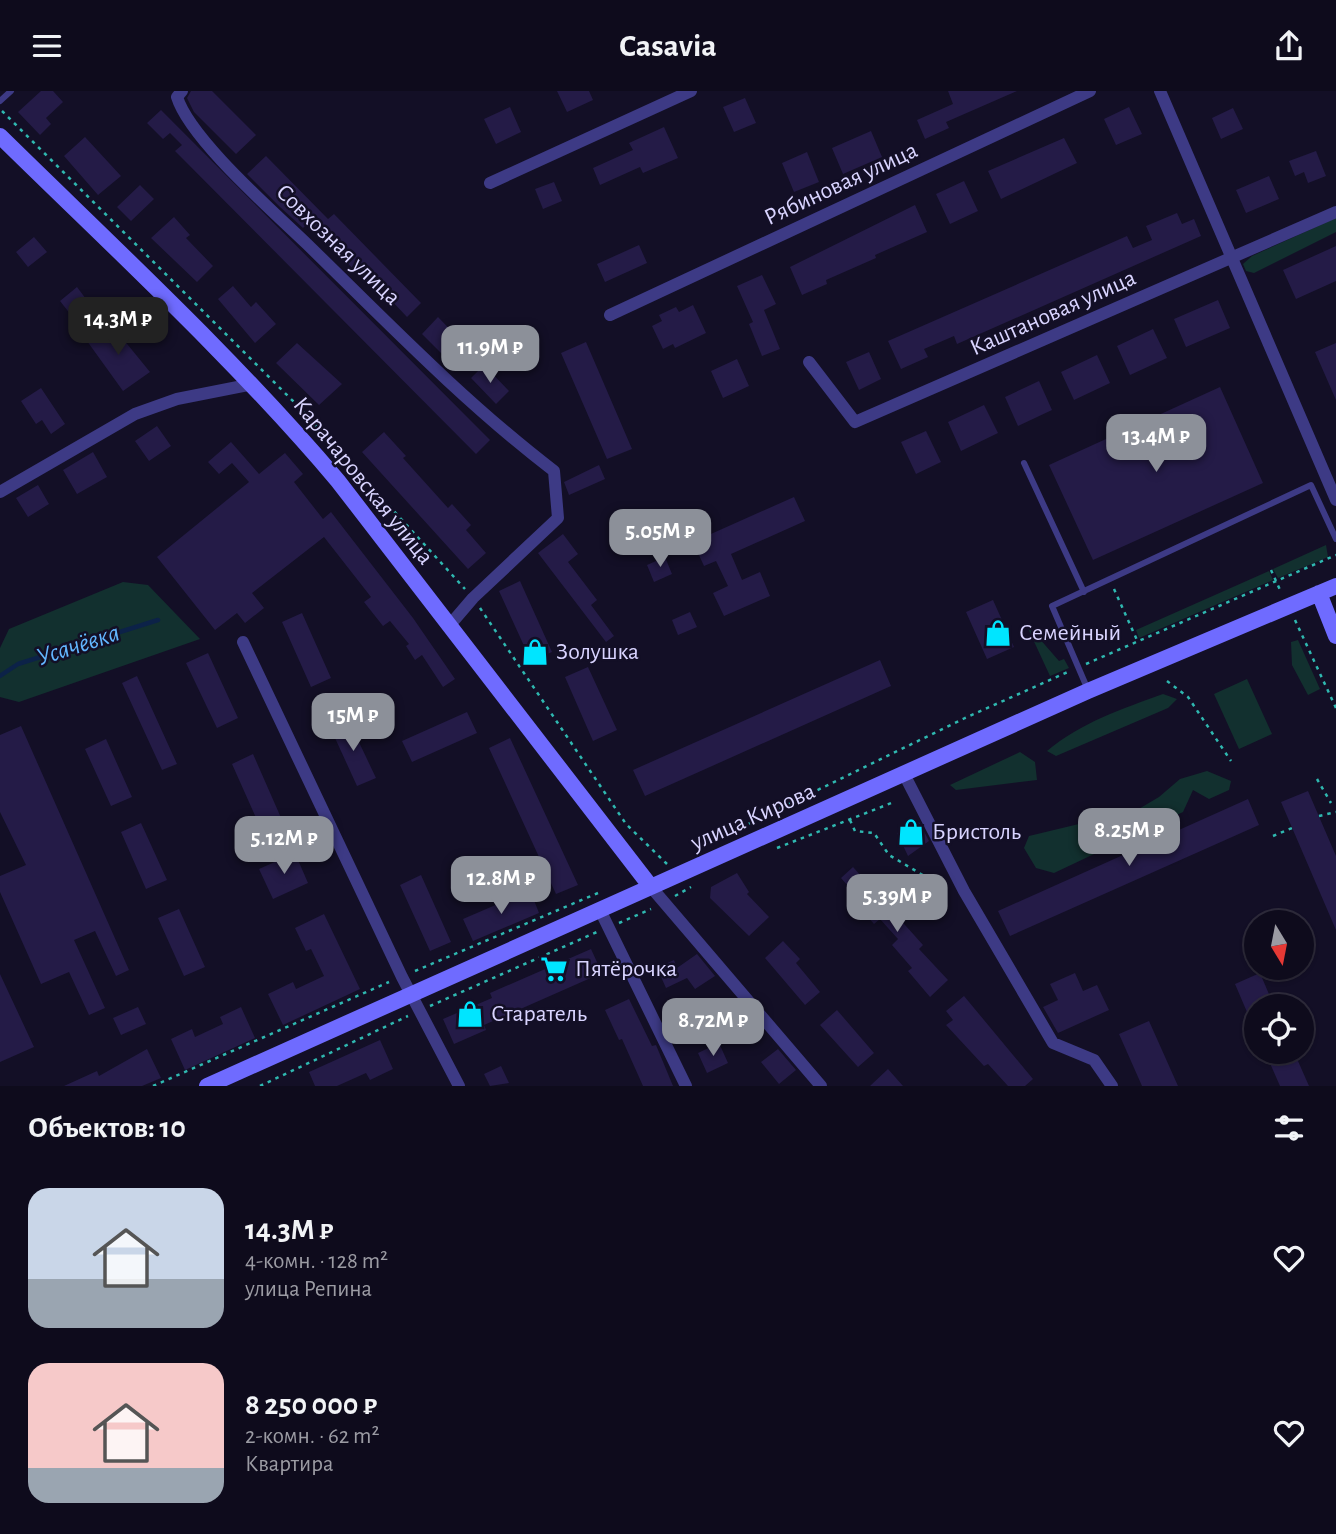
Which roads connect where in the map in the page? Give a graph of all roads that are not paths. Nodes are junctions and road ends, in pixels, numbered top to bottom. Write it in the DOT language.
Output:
graph roads {
  1 [pos="11,91"];
  2 [pos="182,91"];
  3 [pos="691,91"];
  4 [pos="1090,91"];
  5 [pos="1160,91"];
  6 [pos="0,101"];
  7 [pos="0,137"];
  8 [pos="489,183"];
  9 [pos="1336,212"];
  10 [pos="1233,257"];
  11 [pos="610,315"];
  12 [pos="809,362"];
  13 [pos="253,384"];
  14 [pos="1024,463"];
  15 [pos="0,492"];
  16 [pos="1336,500"];
  17 [pos="1336,538"];
  18 [pos="1336,586"];
  19 [pos="1084,592"];
  20 [pos="1319,593"];
  21 [pos="449,626"];
  22 [pos="1336,636"];
  23 [pos="243,642"];
  24 [pos="1088,691"];
  25 [pos="904,774"];
  26 [pos="651,887"];
  27 [pos="600,910"];
  28 [pos="412,995"];
  29 [pos="216,1084"];
  30 [pos="459,1086"];
  31 [pos="686,1086"];
  32 [pos="821,1086"];
  33 [pos="1112,1086"];
  1 -- 6 [label="lane"];
  2 -- 21 [label="street, Совхозная улица"];
  3 -- 8 [label="street"];
  4 -- 11 [label="street, Рябиновая улица"];
  5 -- 10 [label="street"];
  7 -- 13 [label="street, Карачаровская улица"];
  9 -- 10 [label="street, Каштановая улица"];
  10 -- 12 [label="street, Каштановая улица"];
  10 -- 16 [label="street"];
  13 -- 15 [label="street"];
  13 -- 21 [label="street, Карачаровская улица"];
  14 -- 19 [label="lane"];
  17 -- 19 [label="lane"];
  18 -- 20 [label="street, улица Кирова"];
  19 -- 24 [label="lane"];
  20 -- 22 [label="street"];
  20 -- 24 [label="street, улица Кирова"];
  21 -- 26 [label="street, Карачаровская улица"];
  23 -- 28 [label="street"];
  24 -- 25 [label="street, улица Кирова"];
  25 -- 26 [label="street, улица Кирова"];
  25 -- 33 [label="street"];
  26 -- 27 [label="street, улица Кирова"];
  26 -- 32 [label="street"];
  27 -- 28 [label="street, улица Кирова"];
  27 -- 31 [label="street"];
  28 -- 29 [label="street, улица Кирова"];
  28 -- 30 [label="street"];
}
